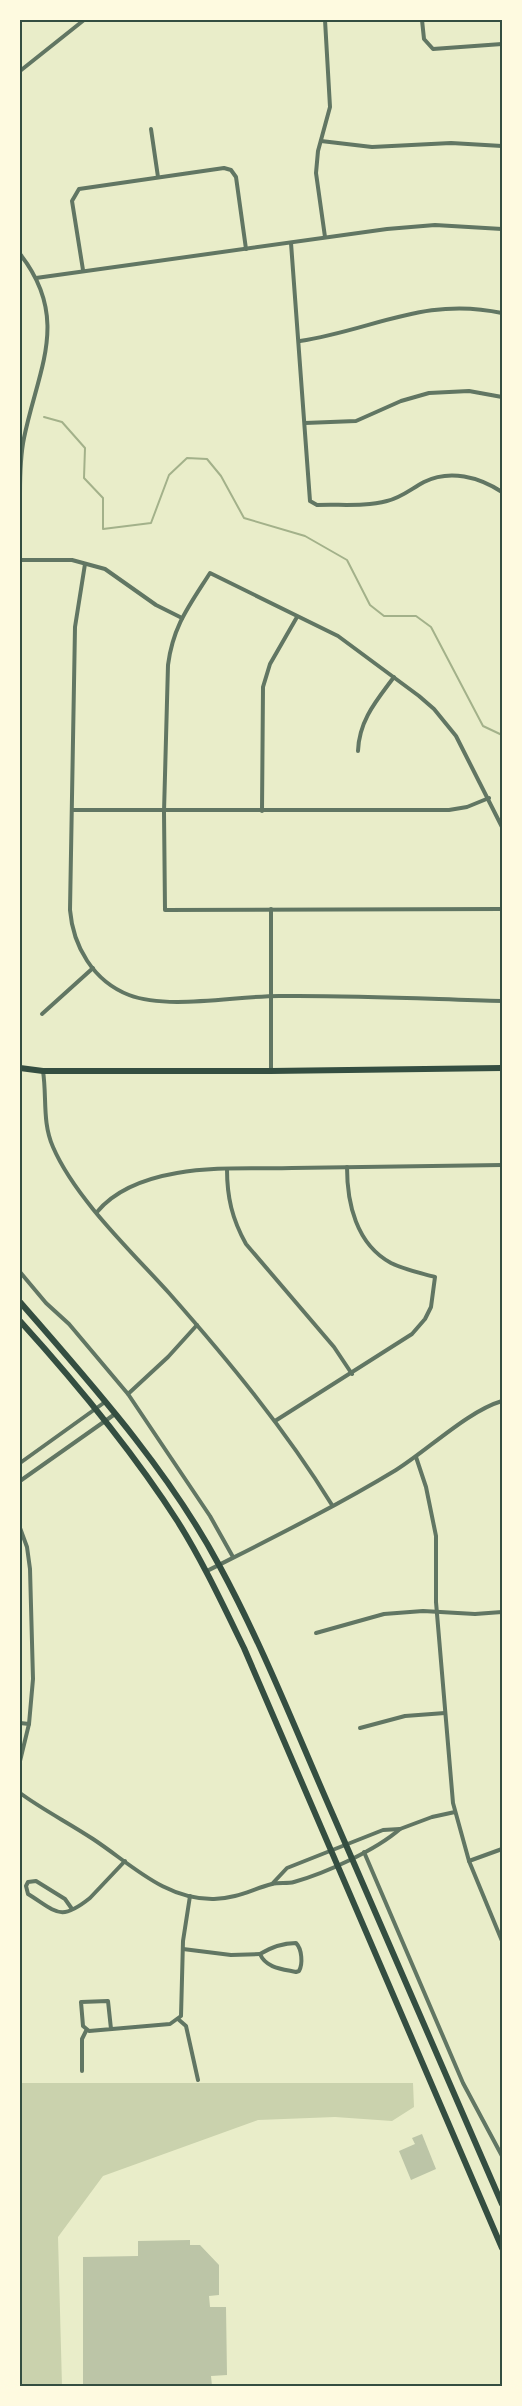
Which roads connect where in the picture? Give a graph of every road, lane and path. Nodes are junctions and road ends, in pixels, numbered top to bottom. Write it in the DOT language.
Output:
graph roads {
  1 [pos="84,20"];
  2 [pos="325,20"];
  3 [pos="422,20"];
  4 [pos="502,44"];
  5 [pos="20,71"];
  6 [pos="151,129"];
  7 [pos="321,141"];
  8 [pos="502,146"];
  9 [pos="158,177"];
  10 [pos="502,229"];
  11 [pos="325,237"];
  12 [pos="291,243"];
  13 [pos="246,249"];
  14 [pos="20,254"];
  15 [pos="83,270"];
  16 [pos="36,278"];
  17 [pos="502,313"];
  18 [pos="300,341"];
  19 [pos="502,397"];
  20 [pos="305,423"];
  21 [pos="502,492"];
  22 [pos="20,494"];
  23 [pos="20,560"];
  24 [pos="85,564"];
  25 [pos="297,617"];
  26 [pos="182,618"];
  27 [pos="394,677"];
  28 [pos="358,751"];
  29 [pos="489,798"];
  30 [pos="72,810"];
  31 [pos="262,811"];
  32 [pos="164,812"];
  33 [pos="502,827"];
  34 [pos="271,909"];
  35 [pos="502,909"];
  36 [pos="93,968"];
  37 [pos="271,996"];
  38 [pos="502,1001"];
  39 [pos="42,1014"];
  40 [pos="20,1068"];
  41 [pos="502,1068"];
  42 [pos="43,1071"];
  43 [pos="271,1071"];
  44 [pos="502,1165"];
  45 [pos="347,1167"];
  46 [pos="227,1169"];
  47 [pos="97,1212"];
  48 [pos="20,1272"];
  49 [pos="20,1302"];
  50 [pos="20,1321"];
  51 [pos="197,1325"];
  52 [pos="352,1374"];
  53 [pos="128,1394"];
  54 [pos="502,1401"];
  55 [pos="106,1402"];
  56 [pos="96,1410"];
  57 [pos="116,1413"];
  58 [pos="105,1421"];
  59 [pos="275,1421"];
  60 [pos="416,1456"];
  61 [pos="20,1463"];
  62 [pos="20,1481"];
  63 [pos="332,1505"];
  64 [pos="20,1528"];
  65 [pos="233,1557"];
  66 [pos="219,1565"];
  67 [pos="206,1571"];
  68 [pos="437,1612"];
  69 [pos="502,1612"];
  70 [pos="316,1633"];
  71 [pos="445,1713"];
  72 [pos="20,1724"];
  73 [pos="29,1724"];
  74 [pos="360,1728"];
  75 [pos="20,1761"];
  76 [pos="20,1793"];
  77 [pos="455,1812"];
  78 [pos="400,1829"];
  79 [pos="346,1845"];
  80 [pos="502,1849"];
  81 [pos="332,1851"];
  82 [pos="364,1852"];
  83 [pos="351,1858"];
  84 [pos="125,1861"];
  85 [pos="469,1861"];
  86 [pos="338,1864"];
  87 [pos="272,1884"];
  88 [pos="190,1896"];
  89 [pos="72,1910"];
  90 [pos="502,1941"];
  91 [pos="183,1949"];
  92 [pos="260,1954"];
  93 [pos="178,2019"];
  94 [pos="111,2029"];
  95 [pos="86,2031"];
  96 [pos="82,2071"];
  97 [pos="198,2080"];
  98 [pos="502,2156"];
  99 [pos="502,2204"];
  100 [pos="502,2248"];
  1 -- 5 [label="street"];
  2 -- 7 [label="street"];
  3 -- 4 [label="street"];
  6 -- 9 [label="street"];
  7 -- 8 [label="street"];
  7 -- 11 [label="street"];
  9 -- 13 [label="street"];
  9 -- 15 [label="street"];
  10 -- 11 [label="street"];
  11 -- 12 [label="street"];
  12 -- 13 [label="street"];
  12 -- 18 [label="street"];
  13 -- 15 [label="street"];
  14 -- 16 [label="street"];
  15 -- 16 [label="street"];
  16 -- 22 [label="street"];
  17 -- 18 [label="street"];
  18 -- 20 [label="street"];
  19 -- 20 [label="street"];
  20 -- 21 [label="street"];
  23 -- 24 [label="street"];
  24 -- 26 [label="street"];
  24 -- 30 [label="street"];
  25 -- 26 [label="street"];
  25 -- 27 [label="street"];
  25 -- 31 [label="street"];
  26 -- 32 [label="street"];
  27 -- 28 [label="street"];
  27 -- 29 [label="street"];
  29 -- 31 [label="street"];
  29 -- 33 [label="street"];
  30 -- 32 [label="street"];
  30 -- 36 [label="street"];
  31 -- 32 [label="street"];
  32 -- 34 [label="street"];
  34 -- 35 [label="street"];
  34 -- 37 [label="street"];
  36 -- 37 [label="street"];
  36 -- 39 [label="street"];
  37 -- 38 [label="street"];
  37 -- 43 [label="street"];
  40 -- 42 [label="main road"];
  41 -- 43 [label="main road"];
  42 -- 43 [label="main road"];
  42 -- 47 [label="street"];
  44 -- 45 [label="street"];
  45 -- 46 [label="street"];
  45 -- 52 [label="street"];
  46 -- 47 [label="street"];
  46 -- 52 [label="street"];
  47 -- 51 [label="street"];
  48 -- 53 [label="street"];
  49 -- 55 [label="main road"];
  50 -- 56 [label="main road"];
  51 -- 53 [label="street"];
  51 -- 59 [label="street"];
  52 -- 59 [label="street"];
  53 -- 65 [label="street"];
  54 -- 60 [label="street"];
  55 -- 56 [label="street"];
  55 -- 57 [label="main road"];
  56 -- 58 [label="main road"];
  56 -- 61 [label="street"];
  57 -- 58 [label="street"];
  57 -- 66 [label="main road"];
  58 -- 62 [label="street"];
  58 -- 67 [label="main road"];
  59 -- 63 [label="street"];
  60 -- 63 [label="street"];
  60 -- 68 [label="street"];
  63 -- 65 [label="street"];
  64 -- 73 [label="street"];
  65 -- 66 [label="street"];
  66 -- 67 [label="street"];
  66 -- 79 [label="main road"];
  67 -- 81 [label="main road"];
  68 -- 69 [label="street"];
  68 -- 70 [label="street"];
  68 -- 71 [label="street"];
  71 -- 74 [label="street"];
  71 -- 77 [label="street"];
  72 -- 73 [label="street"];
  73 -- 75 [label="street"];
  76 -- 84 [label="street"];
  77 -- 78 [label="street"];
  77 -- 85 [label="street"];
  78 -- 79 [label="street"];
  78 -- 82 [label="street"];
  79 -- 81 [label="street"];
  79 -- 83 [label="main road"];
  80 -- 85 [label="street"];
  81 -- 86 [label="main road"];
  81 -- 87 [label="street"];
  82 -- 83 [label="street"];
  82 -- 98 [label="street"];
  83 -- 86 [label="street"];
  83 -- 99 [label="main road"];
  84 -- 88 [label="street"];
  84 -- 89 [label="street"];
  85 -- 90 [label="street"];
  86 -- 87 [label="street"];
  86 -- 100 [label="main road"];
  87 -- 88 [label="street"];
  88 -- 91 [label="street"];
  89 -- 89 [label="street"];
  91 -- 92 [label="street"];
  91 -- 93 [label="street"];
  92 -- 92 [label="street"];
  93 -- 94 [label="street"];
  93 -- 97 [label="street"];
  94 -- 95 [label="street"];
  94 -- 95 [label="street"];
  95 -- 96 [label="street"];
}
